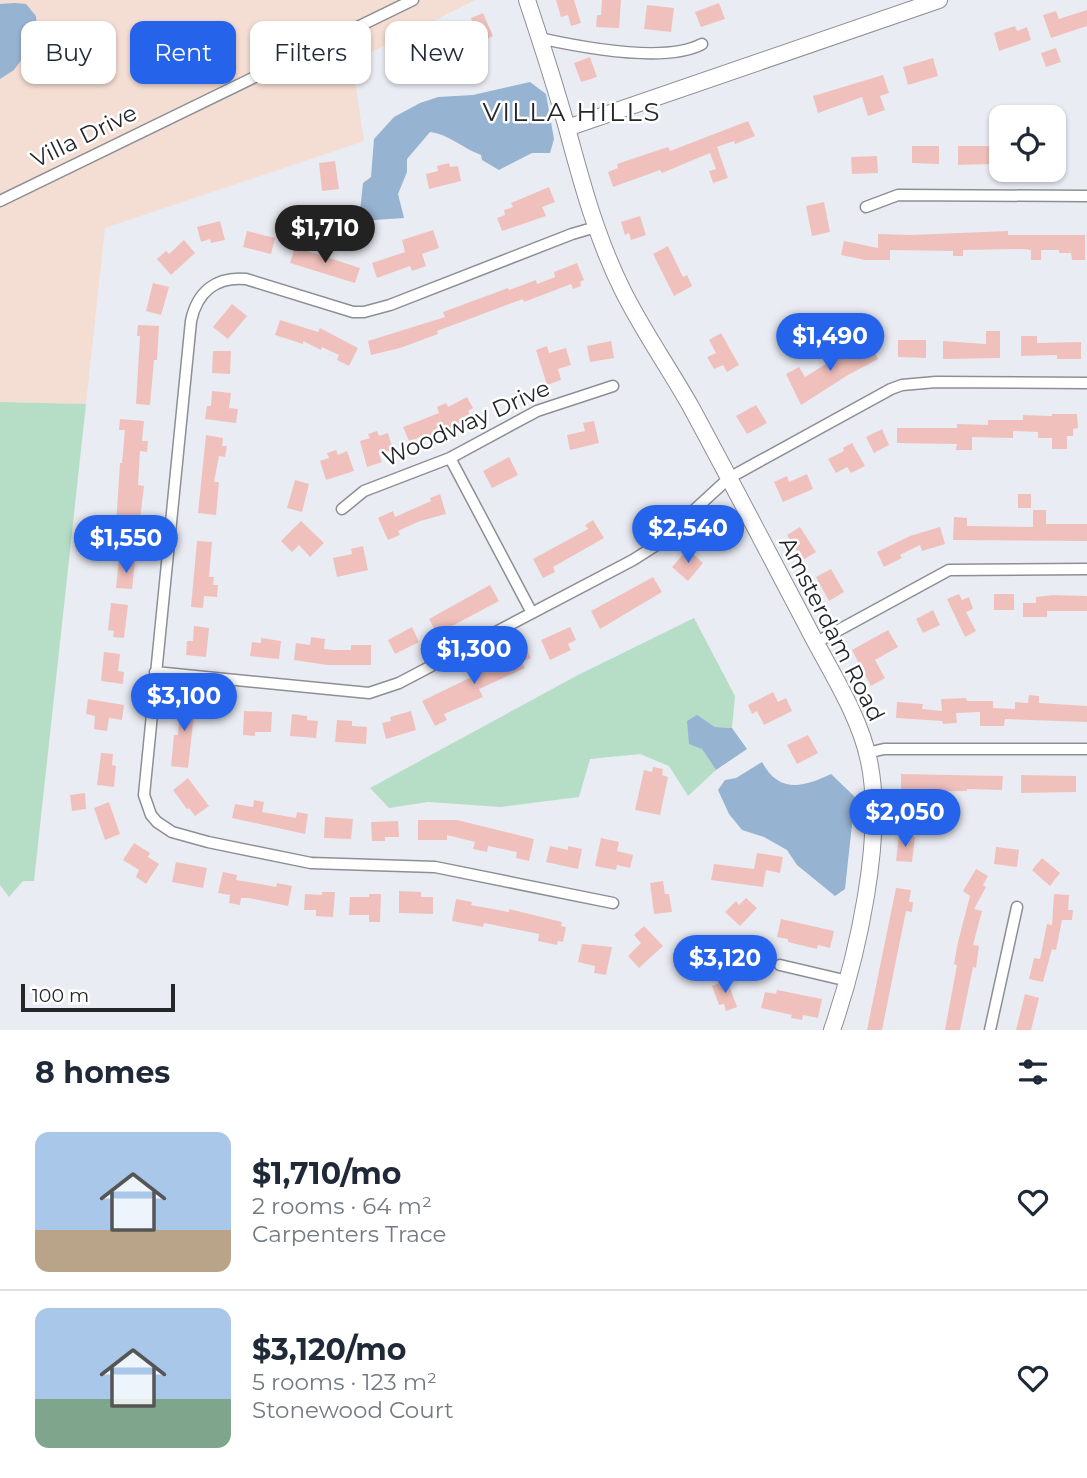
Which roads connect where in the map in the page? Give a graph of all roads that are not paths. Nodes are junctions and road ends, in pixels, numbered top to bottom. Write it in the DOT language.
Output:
graph roads {
  1 [pos="413,0"];
  2 [pos="527,0"];
  3 [pos="939,0"];
  4 [pos="539,38"];
  5 [pos="702,44"];
  6 [pos="567,128"];
  7 [pos="1087,196"];
  8 [pos="0,201"];
  9 [pos="866,207"];
  10 [pos="596,227"];
  11 [pos="1087,383"];
  12 [pos="613,386"];
  13 [pos="450,457"];
  14 [pos="729,478"];
  15 [pos="342,509"];
  16 [pos="1087,569"];
  17 [pos="532,613"];
  18 [pos="815,643"];
  19 [pos="155,672"];
  20 [pos="1087,749"];
  21 [pos="867,753"];
  22 [pos="613,904"];
  23 [pos="1017,907"];
  24 [pos="780,965"];
  25 [pos="848,981"];
  26 [pos="832,1030"];
  27 [pos="990,1030"];
  1 -- 8 [label="street, Villa Drive"];
  2 -- 4 [label="main road, Amsterdam Road"];
  3 -- 6 [label="main road"];
  4 -- 5 [label="street"];
  4 -- 6 [label="main road, Amsterdam Road"];
  6 -- 10 [label="main road, Amsterdam Road"];
  7 -- 9 [label="street"];
  10 -- 14 [label="main road, Amsterdam Road"];
  10 -- 19 [label="street"];
  11 -- 14 [label="street"];
  12 -- 13 [label="street, Woodway Drive"];
  13 -- 15 [label="street, Woodway Drive"];
  13 -- 17 [label="street"];
  14 -- 17 [label="street"];
  14 -- 18 [label="main road, Amsterdam Road"];
  16 -- 18 [label="street"];
  17 -- 19 [label="street"];
  18 -- 21 [label="main road, Amsterdam Road"];
  19 -- 22 [label="street"];
  20 -- 21 [label="street"];
  21 -- 25 [label="main road, Amsterdam Road"];
  23 -- 27 [label="street"];
  24 -- 25 [label="street"];
  25 -- 26 [label="main road, Amsterdam Road"];
}
